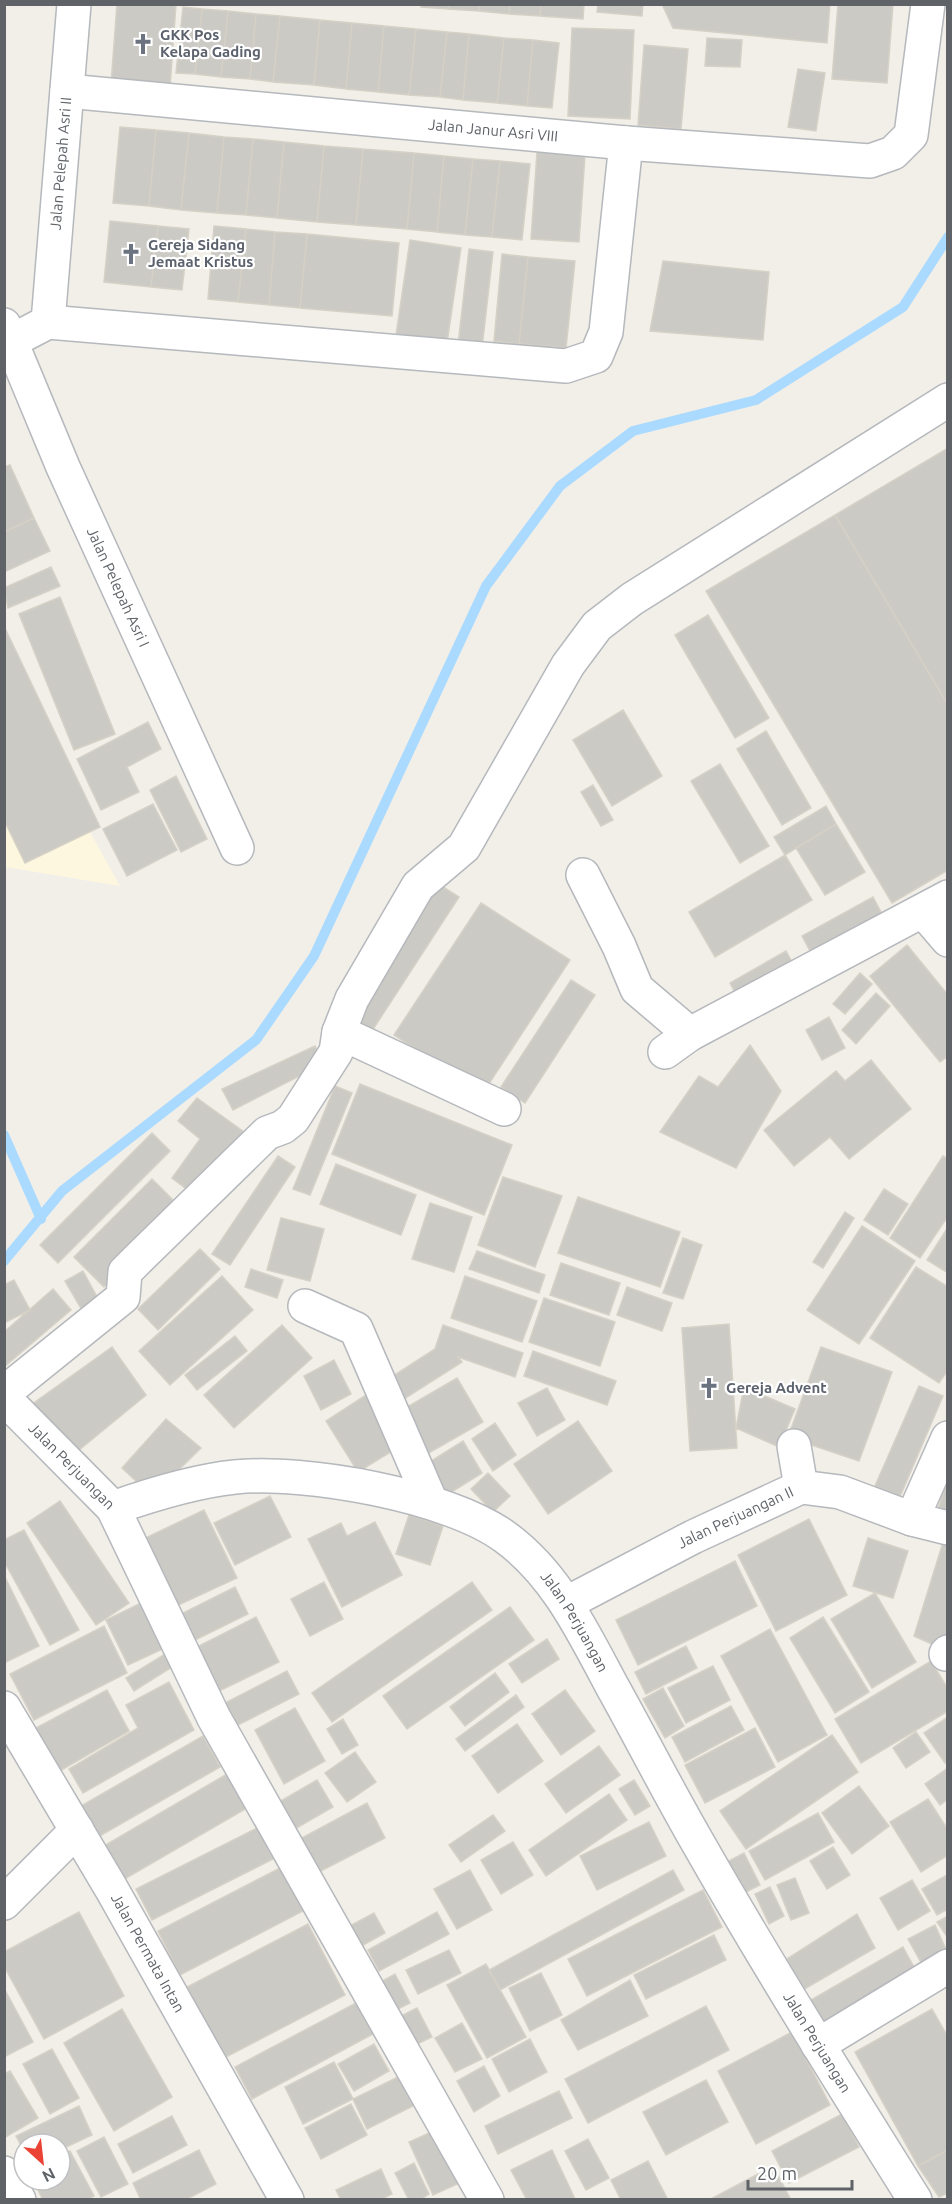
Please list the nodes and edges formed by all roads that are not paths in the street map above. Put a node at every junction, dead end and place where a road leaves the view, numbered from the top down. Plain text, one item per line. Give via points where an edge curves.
1 (74, 4) edge
2 (928, 4) edge
3 (67, 91) junction
4 (626, 143) junction
5 (48, 322) junction
6 (7, 337) edge
7 (948, 400) edge
8 (237, 848) dead end
9 (583, 875) dead end
10 (936, 905) edge
11 (948, 940) edge
12 (339, 1032) junction
13 (504, 1109) dead end
14 (305, 1306) dead end
15 (4, 1393) edge
16 (4, 1398) edge
17 (948, 1438) edge
18 (794, 1446) dead end
19 (801, 1487) junction
20 (431, 1502) junction
21 (113, 1508) junction
22 (912, 1519) junction
23 (948, 1528) edge
24 (567, 1604) junction
25 (4, 1708) edge
26 (77, 1830) junction
27 (4, 1903) edge
28 (948, 1966) edge
29 (818, 2045) junction
30 (4, 2173) edge
31 (19, 2199) edge
32 (287, 2199) edge
33 (487, 2199) edge
34 (915, 2199) edge

1 - 3 street, Jalan Pelepah Asri II
2 - 4 street, Jalan Janur Asri VIII via 911,135 892,153 870,161
3 - 4 street, Jalan Janur Asri VIII
3 - 5 street, Jalan Pelepah Asri II
4 - 5 street via 606,332 596,356 566,366
5 - 6 street
6 - 8 street, Jalan Pelepah Asri I
7 - 12 street via 632,599 597,626 568,665 464,847 418,886 352,999
9 - 10 street via 637,989 677,1043
10 - 11 street
12 - 13 street
12 - 15 street via 336,1052 293,1119 267,1133 125,1272 123,1297
14 - 20 street via 356,1329
16 - 21 street, Jalan Perjuangan
17 - 22 street
18 - 19 street
19 - 22 street, Jalan Perjuangan II via 840,1492
19 - 24 street, Jalan Perjuangan II via 693,1537
20 - 21 street, Jalan Perjuangan via 343,1484 282,1477 234,1477
20 - 24 street, Jalan Perjuangan via 503,1535 528,1556
21 - 33 street via 214,1718
22 - 23 street, Jalan Perjuangan II
24 - 29 street, Jalan Perjuangan via 697,1842
25 - 26 street, Jalan Permata Intan
26 - 27 street
26 - 32 street, Jalan Permata Intan
28 - 29 street
29 - 34 street, Jalan Perjuangan
30 - 31 street

